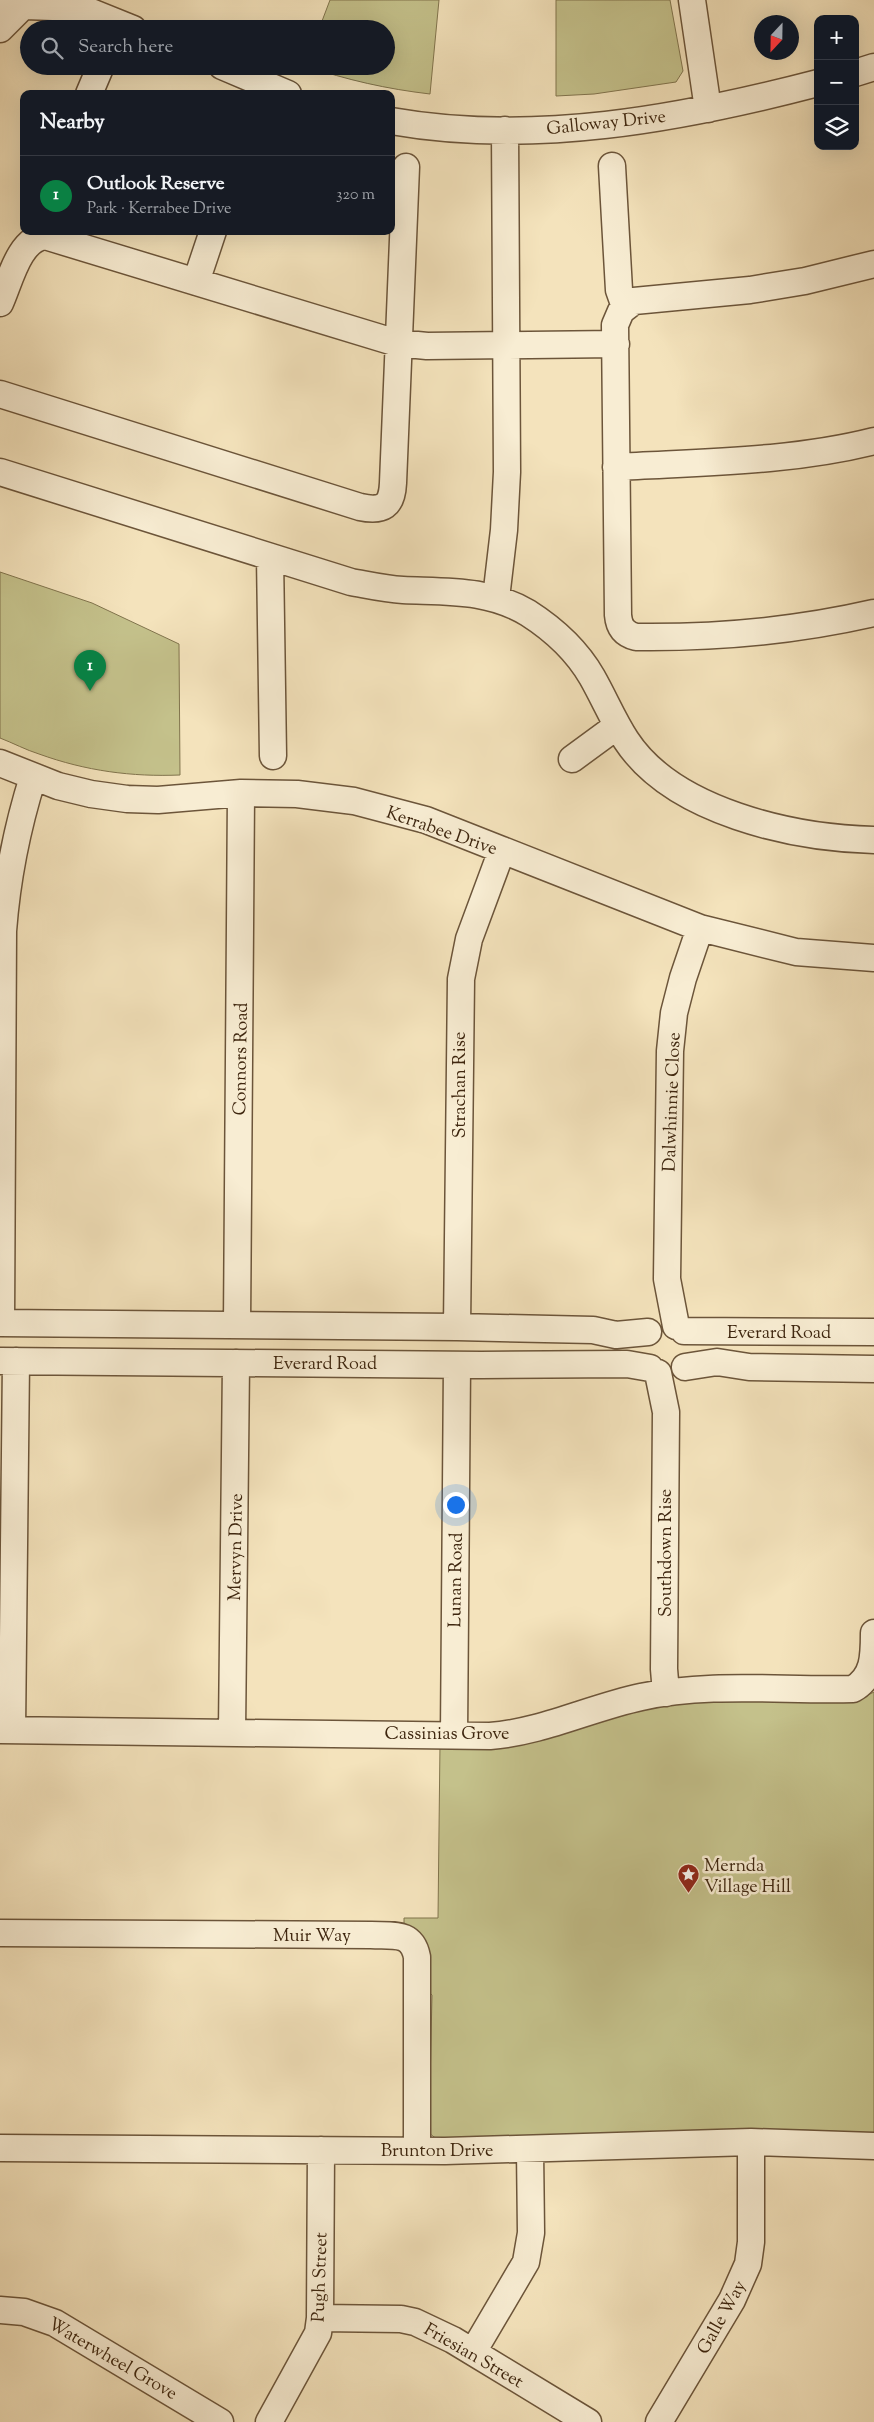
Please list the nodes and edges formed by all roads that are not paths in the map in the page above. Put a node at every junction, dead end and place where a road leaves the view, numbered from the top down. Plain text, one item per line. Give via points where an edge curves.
1 (692, 0) edge
2 (77, 4) edge
3 (20, 5) edge
4 (113, 20) edge
5 (0, 29) edge
6 (874, 67) edge
7 (859, 72) edge
8 (97, 75) edge
9 (243, 75) edge
10 (814, 84) edge
11 (91, 90) edge
12 (279, 90) edge
13 (708, 109) junction
14 (395, 121) edge
15 (505, 130) junction
16 (612, 166) dead end
17 (406, 167) dead end
18 (35, 235) edge
19 (44, 235) edge
20 (212, 235) edge
21 (874, 264) edge
22 (196, 282) junction
23 (0, 303) edge
24 (625, 307) junction
25 (398, 343) junction
26 (616, 344) junction
27 (506, 346) junction
28 (0, 394) edge
29 (874, 440) edge
30 (616, 467) junction
31 (0, 472) edge
32 (270, 557) junction
33 (496, 598) junction
34 (874, 613) edge
35 (617, 726) junction
36 (273, 756) dead end
37 (572, 759) dead end
38 (0, 763) edge
39 (33, 777) junction
40 (241, 792) junction
41 (874, 840) edge
42 (502, 850) junction
43 (700, 928) junction
44 (874, 958) edge
45 (0, 1323) edge
46 (237, 1325) junction
47 (348, 1327) junction
48 (457, 1327) junction
49 (666, 1329) junction
50 (874, 1332) edge
51 (8, 1361) edge
52 (236, 1363) junction
53 (347, 1363) junction
54 (457, 1365) junction
55 (874, 1368) edge
56 (668, 1370) junction
57 (874, 1633) edge
58 (869, 1684) edge
59 (666, 1693) junction
60 (6, 1730) edge
61 (232, 1732) junction
62 (454, 1735) junction
63 (0, 1932) edge
64 (751, 2142) junction
65 (874, 2146) edge
66 (0, 2148) edge
67 (322, 2150) junction
68 (530, 2150) junction
69 (416, 2151) junction
70 (0, 2310) edge
71 (320, 2318) junction
72 (473, 2352) junction
73 (220, 2422) edge
74 (269, 2422) edge
75 (588, 2422) edge
76 (660, 2422) edge

1 - 13 street
2 - 3 street
2 - 4 street
3 - 5 street
6 - 7 street
8 - 11 street
9 - 12 street
10 - 13 street, Galloway Drive
13 - 15 street, Galloway Drive via 606,124
14 - 15 street, Galloway Drive
15 - 27 street
16 - 24 street via 619,290
17 - 25 street
18 - 23 street via 24,249
19 - 22 street
20 - 22 street
21 - 24 street via 805,281 706,295 640,300
22 - 25 street
24 - 26 street via 616,325
25 - 27 street
25 - 28 street via 393,493 388,503 377,510 360,508
26 - 27 street
26 - 30 street
27 - 33 street via 507,472
29 - 30 street via 838,450 729,461
30 - 34 street via 618,615 620,627 629,635 720,635 827,624
31 - 32 street
32 - 33 street via 378,588 451,591
32 - 36 street
33 - 35 street via 535,618 564,641 592,677
35 - 37 street
35 - 41 street via 638,756 656,774 695,800 791,829
38 - 39 street, Kerrabee Drive
39 - 40 street, Kerrabee Drive via 91,794 127,799 158,800
39 - 45 street via 6,890
40 - 42 street, Kerrabee Drive via 354,801 426,820
40 - 46 street, Connors Road
42 - 43 street, Kerrabee Drive
42 - 48 street, Strachan Rise via 469,939 461,979
43 - 44 street, Kerrabee Drive via 796,952
43 - 49 street, Dalwhinnie Close via 674,1013 670,1052
45 - 46 street, Everard Road
46 - 47 street, Everard Road
47 - 48 street, Everard Road
47 - 53 street
48 - 49 street, Everard Road via 593,1330 616,1335
49 - 50 street, Everard Road
49 - 56 street via 689,1337 692,1352
49 - 56 street via 644,1339 642,1354
51 - 52 street, Everard Road
51 - 60 street
52 - 53 street, Everard Road
52 - 61 street, Mervyn Drive
53 - 54 street, Everard Road
54 - 56 street, Everard Road via 627,1364
54 - 62 street, Lunan Road
55 - 56 street, Everard Road via 749,1367 717,1362
56 - 59 street, Southdown Rise
57 - 58 street, Cassinias Grove
58 - 59 street, Cassinias Grove via 853,1688
59 - 62 street, Cassinias Grove via 591,1709 513,1734
60 - 61 street, Cassinias Grove
61 - 62 street, Cassinias Grove
63 - 69 street, Muir Way via 406,1938 412,1943 417,1958
64 - 65 street, Brunton Drive
64 - 68 street, Brunton Drive
64 - 76 street, Galle Way via 748,2264 732,2300
66 - 67 street, Brunton Drive
67 - 69 street, Brunton Drive
67 - 71 street, Pugh Street
68 - 69 street, Brunton Drive
68 - 72 street via 531,2233 526,2262
70 - 73 street, Waterwheel Grove via 24,2312 55,2323
71 - 72 street, Friesian Street via 415,2322
71 - 74 street, Pugh Street via 312,2346
72 - 75 street, Friesian Street

